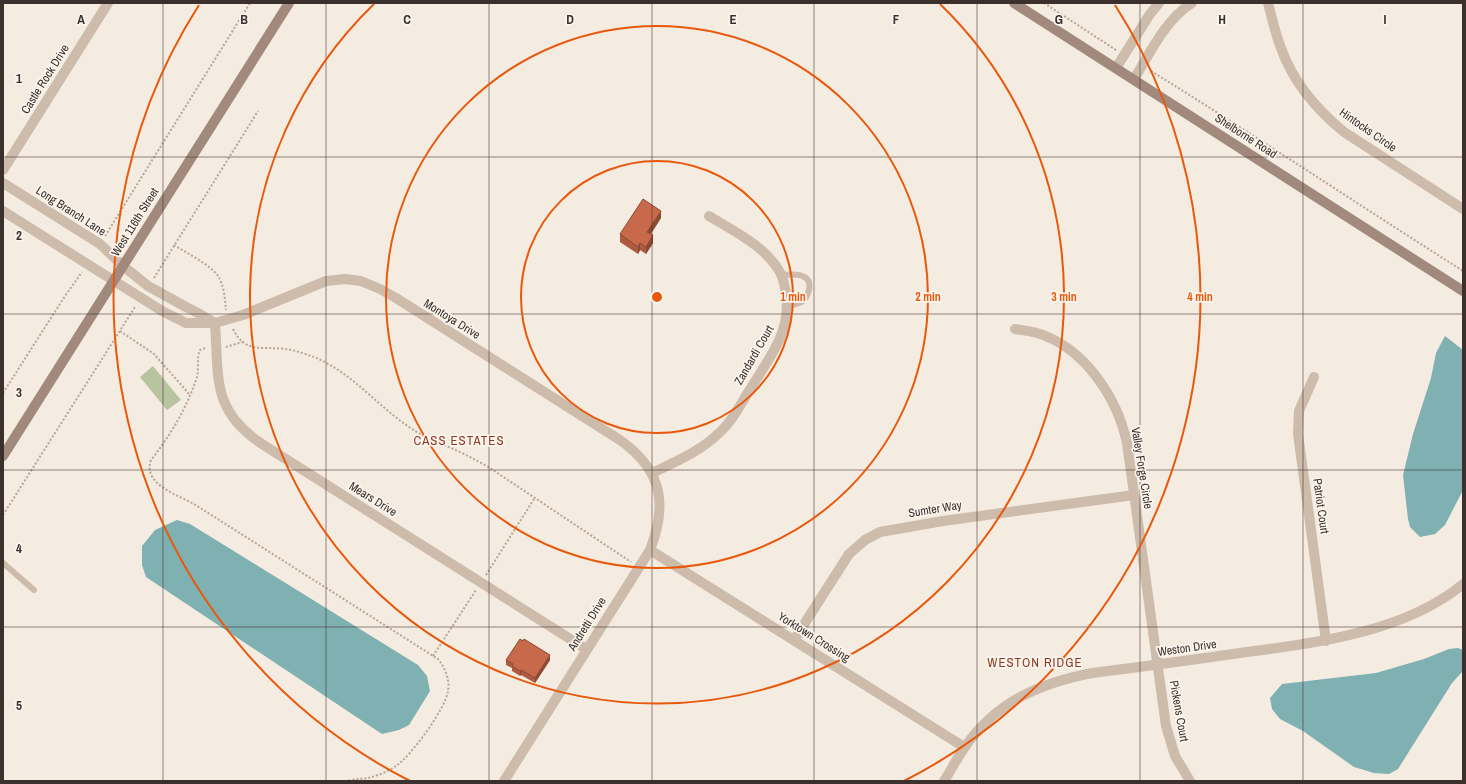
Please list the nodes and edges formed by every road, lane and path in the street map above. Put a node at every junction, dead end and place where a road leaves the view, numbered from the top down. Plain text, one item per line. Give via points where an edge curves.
1 (108, 3) edge
2 (250, 3) edge
3 (288, 3) edge
4 (1014, 3) edge
5 (1044, 3) edge
6 (1159, 3) edge
7 (1192, 3) edge
8 (1268, 3) edge
9 (1124, 55) junction
10 (1142, 66) junction
11 (1116, 68) junction
12 (1134, 80) junction
13 (258, 111) dead end
14 (3, 170) edge
15 (3, 183) edge
16 (1463, 209) edge
17 (3, 211) edge
18 (709, 216) dead end
19 (100, 244) junction
20 (174, 245) junction
21 (87, 264) junction
22 (122, 266) junction
23 (1463, 271) edge
24 (781, 275) junction
25 (114, 280) junction
26 (148, 286) junction
27 (1463, 291) edge
28 (141, 298) junction
29 (787, 306) junction
30 (230, 319) junction
31 (215, 324) junction
32 (1015, 329) dead end
33 (120, 331) junction
34 (242, 342) junction
35 (217, 348) junction
36 (1314, 377) dead end
37 (3, 394) edge
38 (190, 395) junction
39 (3, 456) edge
40 (652, 473) junction
41 (1134, 495) junction
42 (3, 515) edge
43 (650, 550) junction
44 (3, 563) edge
45 (638, 567) junction
46 (1463, 584) edge
47 (34, 590) dead end
48 (794, 640) junction
49 (1326, 641) junction
50 (586, 650) junction
51 (1158, 665) junction
52 (964, 747) junction
53 (369, 778) junction
54 (347, 781) edge
55 (366, 781) edge
56 (504, 781) edge
57 (944, 781) edge
58 (1190, 781) edge

1 - 14 street, Castle Rock Drive
2 - 19 path
3 - 22 main road, West 116th Street
4 - 11 main road, Shelborne Road
5 - 9 path
6 - 9 street
7 - 10 street via 1165,29
8 - 16 street, Hintocks Circle via 1281,49 1298,82 1314,104 1344,132
9 - 11 street
10 - 12 street
10 - 23 path
11 - 12 main road, Shelborne Road
12 - 27 main road, Shelborne Road
13 - 20 path
15 - 19 street, Long Branch Lane
17 - 21 street
18 - 24 street, Zandardi Court via 759,248
19 - 22 street, Long Branch Lane
20 - 26 path
20 - 30 path via 218,276
21 - 25 street
21 - 37 path
22 - 25 main road, West 116th Street
22 - 26 street
24 - 29 street, Zandardi Court via 786,290
24 - 29 lane via 798,274 805,277 809,284 808,293 803,301
25 - 28 street, Montoya Drive
25 - 39 main road, West 116th Street
26 - 31 street
28 - 31 street, Montoya Drive via 186,323
28 - 33 path
29 - 40 street, Zandardi Court via 784,330 777,346 725,427 701,447
30 - 31 street, Montoya Drive
30 - 34 path via 235,333
30 - 40 street, Montoya Drive via 326,281 345,279 370,284 620,440 637,453
31 - 35 street, Mears Drive
32 - 41 street, Valley Forge Circle via 1036,333 1056,342 1075,355 1097,378 1114,405 1124,430
33 - 38 path via 154,354
33 - 42 path
34 - 35 path via 230,347
34 - 45 path via 256,348 287,349 334,367 411,428 493,470
35 - 38 path via 204,348 199,351 198,376
35 - 50 street, Mears Drive via 218,379 225,405 232,418 252,438
36 - 49 street, Patriot Court via 1299,411 1298,434
38 - 53 path via 170,433 151,460 149,472 152,478 160,486 201,508 438,659 445,670 448,693 434,721 399,764
40 - 43 street, Andretti Drive via 658,490 660,512
41 - 48 street, Sumter Way via 880,532 865,540 849,554
41 - 51 street, Valley Forge Circle
43 - 45 street, Andretti Drive
43 - 48 street, Yorktown Crossing
44 - 47 lane
45 - 50 street, Andretti Drive
46 - 49 street, Weston Drive via 1449,596 1406,618
48 - 52 street, Yorktown Crossing
49 - 51 street, Weston Drive
50 - 56 street, Andretti Drive
51 - 52 street, Weston Drive via 1075,676 1042,686 1026,693 996,714
51 - 58 street, Pickens Court via 1169,740
52 - 57 street, Weston Drive
53 - 54 path
53 - 55 path

